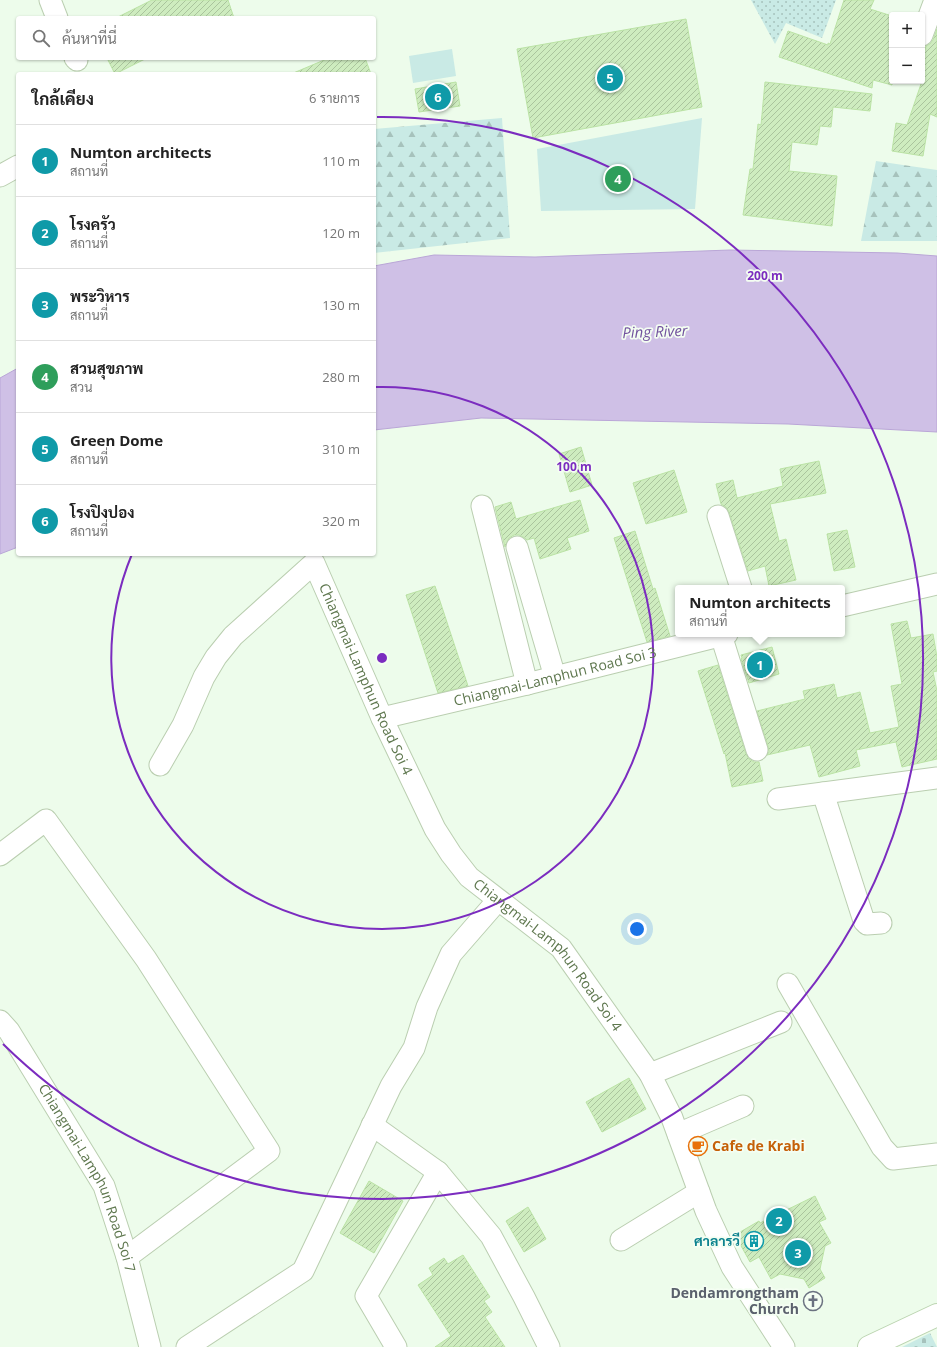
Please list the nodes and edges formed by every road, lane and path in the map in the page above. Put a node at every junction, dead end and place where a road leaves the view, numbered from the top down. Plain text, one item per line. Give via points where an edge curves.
1 (50, 0) edge
2 (935, 0) edge
3 (56, 16) edge
4 (925, 27) edge
5 (16, 167) edge
6 (0, 176) edge
7 (482, 506) dead end
8 (718, 516) dead end
9 (517, 547) dead end
10 (937, 584) edge
11 (740, 585) edge
12 (845, 605) edge
13 (716, 637) edge
14 (725, 637) edge
15 (555, 677) junction
16 (527, 684) junction
17 (382, 718) junction
18 (757, 750) dead end
19 (160, 765) dead end
20 (937, 778) edge
21 (823, 793) junction
22 (778, 799) dead end
23 (0, 855) edge
24 (498, 900) junction
25 (881, 923) dead end
26 (788, 984) dead end
27 (0, 1021) edge
28 (781, 1022) dead end
29 (650, 1074) junction
30 (743, 1106) dead end
31 (372, 1125) junction
32 (678, 1134) junction
33 (937, 1154) edge
34 (438, 1172) junction
35 (699, 1192) junction
36 (621, 1240) dead end
37 (127, 1257) junction
38 (937, 1314) edge
39 (150, 1347) edge
40 (187, 1347) edge
41 (396, 1347) edge
42 (549, 1347) edge
43 (784, 1347) edge
44 (869, 1347) edge

1 - 3 street
2 - 4 street
5 - 6 street
7 - 16 street
8 - 11 street
9 - 15 street
10 - 12 street
13 - 15 street, Chiangmai-Lamphun Road Soi 3
14 - 18 street
15 - 16 street, Chiangmai-Lamphun Road Soi 3
16 - 17 street, Chiangmai-Lamphun Road Soi 3
17 - 19 street, Chiangmai-Lamphun Road Soi 4 via 314,563 233,636 216,657 204,676 183,725
17 - 24 street, Chiangmai-Lamphun Road Soi 4 via 435,829 469,877
20 - 21 street
21 - 22 street
21 - 25 street via 864,921 867,924
23 - 37 street via 46,820 146,959 269,1151
24 - 29 street, Chiangmai-Lamphun Road Soi 4 via 561,948
24 - 31 street via 451,954 427,1007 414,1048
26 - 33 street via 882,1147 893,1158
27 - 37 street, Chiangmai-Lamphun Road Soi 7 via 104,1186
28 - 29 street
29 - 32 street, Chiangmai-Lamphun Road Soi 4
30 - 32 street
31 - 34 street
31 - 40 street via 303,1271
32 - 35 street, Chiangmai-Lamphun Road Soi 4
34 - 41 street via 366,1296
34 - 42 street via 491,1236
35 - 36 street
35 - 43 street, Chiangmai-Lamphun Road Soi 4 via 732,1267
37 - 39 street, Chiangmai-Lamphun Road Soi 7
38 - 44 main road

